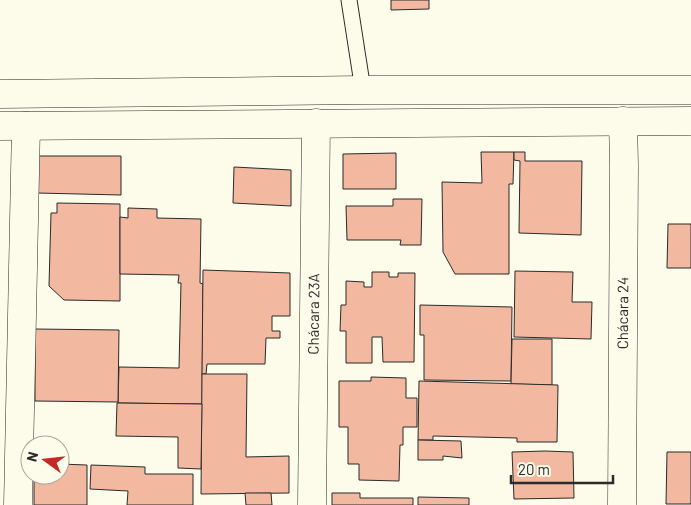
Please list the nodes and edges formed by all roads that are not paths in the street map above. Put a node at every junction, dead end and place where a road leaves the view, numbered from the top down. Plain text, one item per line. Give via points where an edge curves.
1 (349, 0) edge
2 (363, 90) junction
3 (691, 90) edge
4 (0, 94) edge
5 (622, 121) junction
6 (691, 121) edge
7 (316, 123) junction
8 (13, 126) edge
9 (18, 505) edge
10 (312, 505) edge
11 (622, 505) edge

1 - 2 lane
2 - 3 street
2 - 4 street
5 - 6 street
5 - 7 street
5 - 11 street, Chácara 24
7 - 8 street
7 - 10 street, Chácara 23A
8 - 9 street

